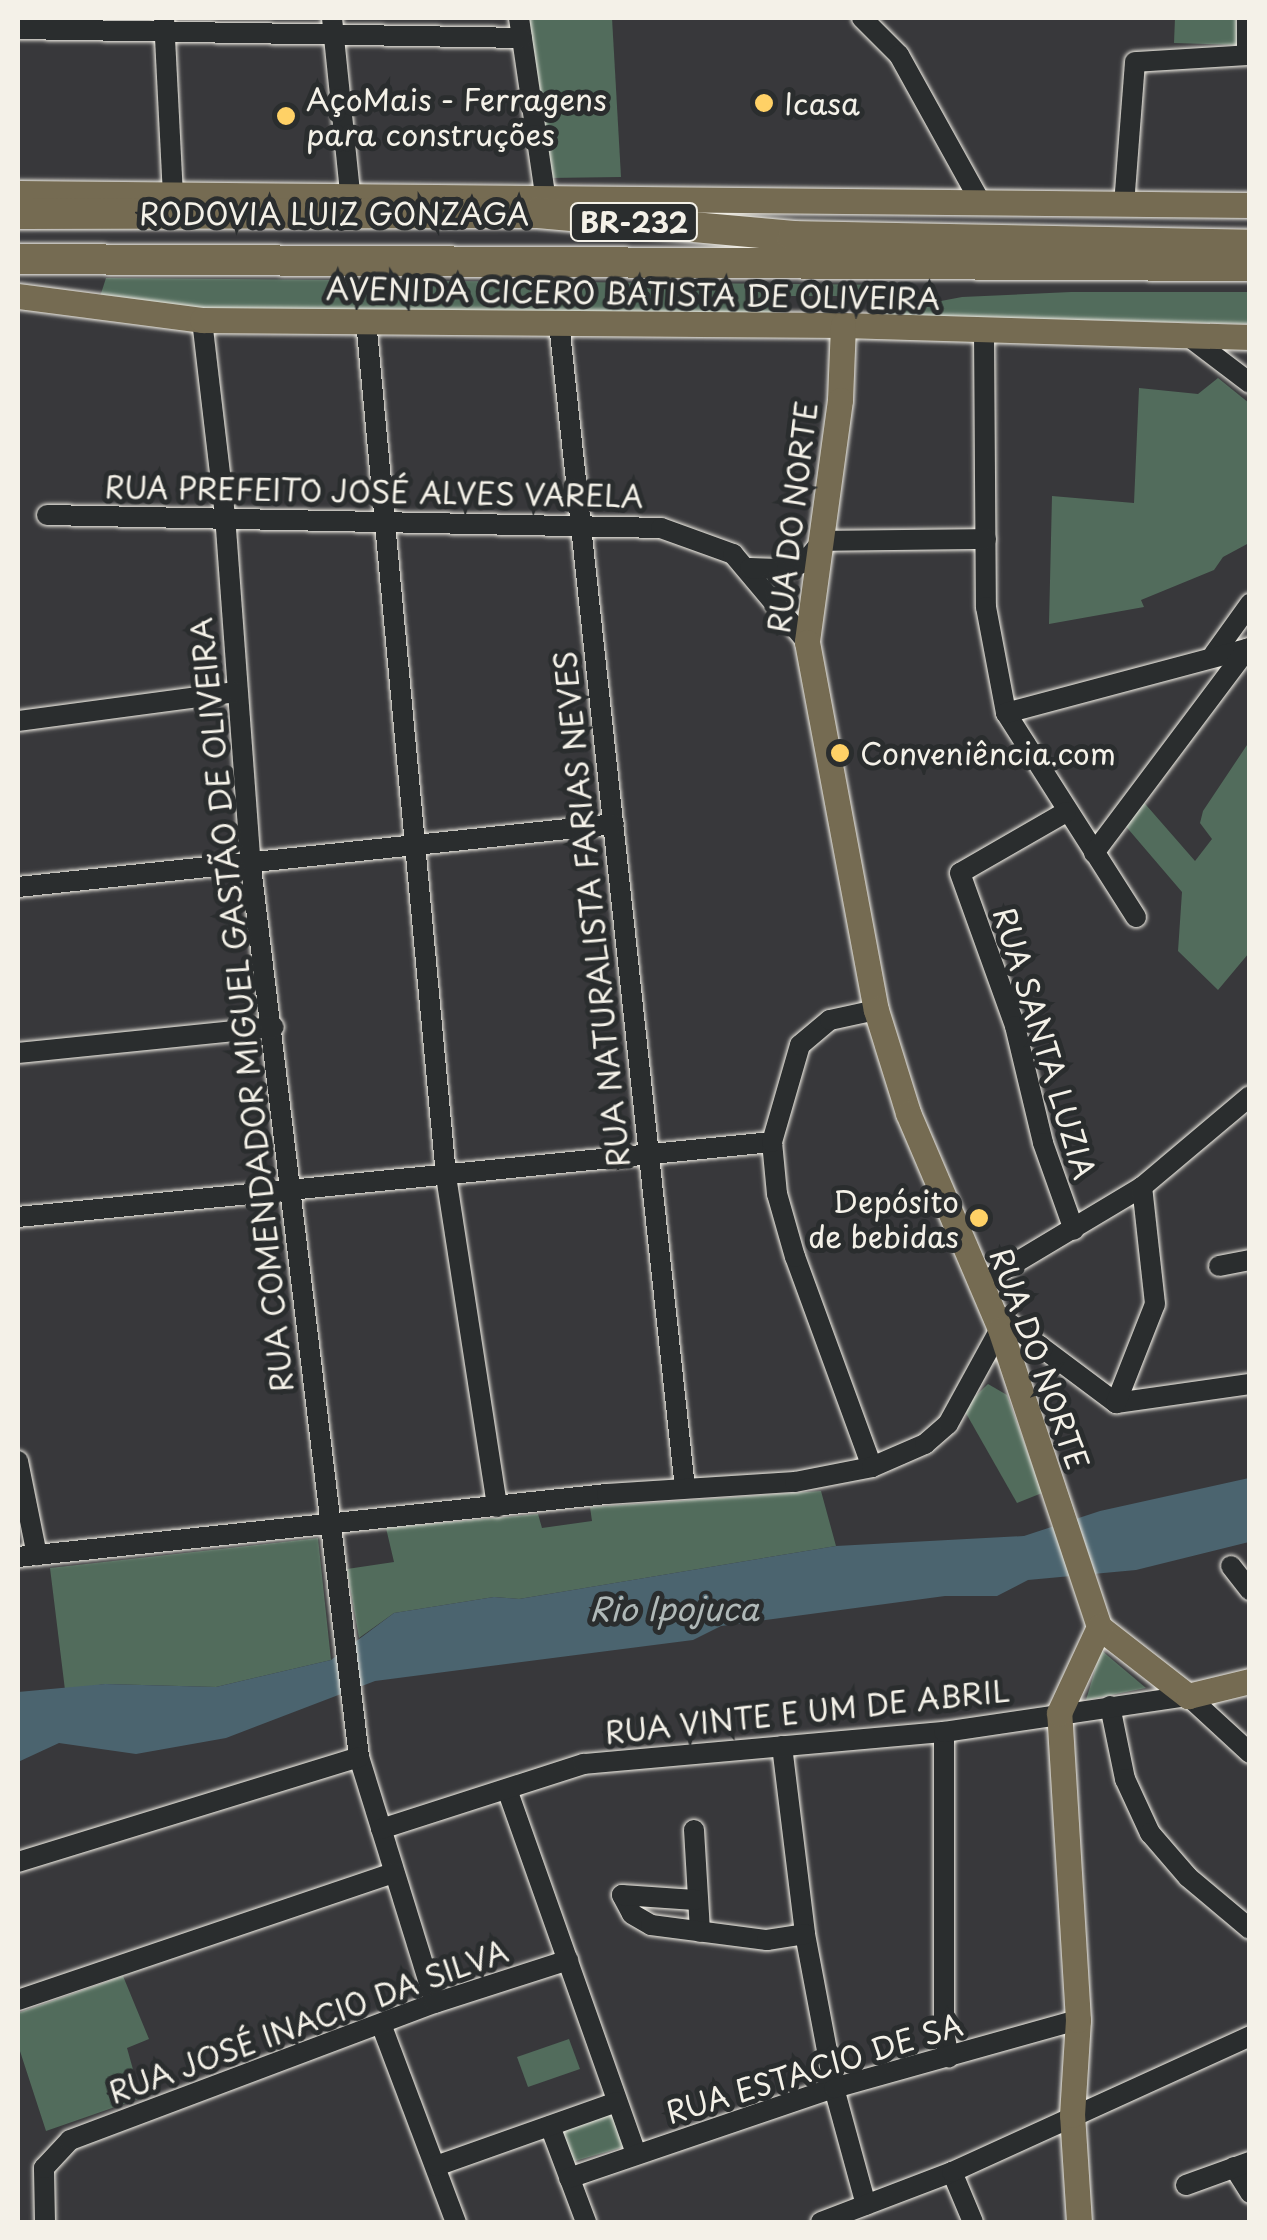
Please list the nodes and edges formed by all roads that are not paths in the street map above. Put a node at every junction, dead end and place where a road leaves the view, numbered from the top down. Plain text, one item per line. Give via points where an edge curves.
1 (862, 18) edge
2 (1246, 18) edge
3 (164, 25) edge
4 (332, 26) edge
5 (18, 28) edge
6 (520, 28) edge
7 (1248, 55) edge
8 (350, 193) junction
9 (18, 194) edge
10 (173, 194) junction
11 (545, 194) junction
12 (982, 204) junction
13 (1124, 205) junction
14 (1250, 205) edge
15 (18, 214) edge
16 (1250, 245) edge
17 (18, 259) edge
18 (1250, 266) edge
19 (18, 296) edge
20 (202, 320) junction
21 (366, 320) junction
22 (559, 323) junction
23 (843, 325) junction
24 (984, 333) junction
25 (1188, 336) junction
26 (1250, 337) edge
27 (1250, 383) edge
28 (46, 515) dead end
29 (225, 515) junction
30 (383, 518) junction
31 (576, 522) junction
32 (986, 540) junction
33 (822, 541) junction
34 (750, 568) junction
35 (1250, 604) edge
36 (807, 642) junction
37 (1249, 648) edge
38 (1214, 654) junction
39 (235, 692) junction
40 (1006, 713) junction
41 (18, 721) edge
42 (1066, 812) junction
43 (614, 824) junction
44 (415, 845) junction
45 (1094, 853) junction
46 (251, 866) junction
47 (18, 887) edge
48 (1136, 916) dead end
49 (876, 1010) junction
50 (274, 1027) junction
51 (18, 1053) edge
52 (1250, 1096) edge
53 (772, 1142) junction
54 (648, 1153) junction
55 (446, 1176) junction
56 (1142, 1187) junction
57 (291, 1194) junction
58 (18, 1216) edge
59 (1074, 1230) junction
60 (1250, 1260) edge
61 (1218, 1266) dead end
62 (980, 1284) junction
63 (995, 1319) junction
64 (1250, 1384) edge
65 (1116, 1403) junction
66 (18, 1461) edge
67 (872, 1467) junction
68 (685, 1488) junction
69 (497, 1508) junction
70 (330, 1527) junction
71 (27, 1556) edge
72 (1231, 1566) dead end
73 (1250, 1590) edge
74 (1099, 1628) junction
75 (1250, 1681) edge
76 (1188, 1696) junction
77 (1110, 1706) junction
78 (1060, 1713) junction
79 (944, 1732) junction
80 (782, 1746) junction
81 (1250, 1754) edge
82 (359, 1756) junction
83 (508, 1792) junction
84 (381, 1829) junction
85 (694, 1830) dead end
86 (18, 1862) edge
87 (394, 1873) junction
88 (695, 1900) junction
89 (1250, 1929) edge
90 (700, 1932) junction
91 (805, 1934) junction
92 (568, 1960) junction
93 (18, 2000) edge
94 (435, 2002) junction
95 (1078, 2020) junction
96 (381, 2024) junction
97 (1250, 2036) edge
98 (950, 2058) junction
99 (834, 2088) junction
100 (617, 2102) junction
101 (1072, 2115) junction
102 (550, 2126) junction
103 (636, 2154) junction
104 (1242, 2165) edge
105 (436, 2166) junction
106 (952, 2172) junction
107 (569, 2178) junction
108 (1186, 2185) dead end
109 (1250, 2194) edge
110 (866, 2204) junction
111 (832, 2220) edge
112 (45, 2222) edge
113 (456, 2222) edge
114 (586, 2222) edge
115 (973, 2222) edge
116 (1079, 2222) edge

1 - 12 street via 899,55
2 - 7 street
3 - 4 street
3 - 5 street
3 - 10 street
4 - 6 street
4 - 8 street
6 - 11 street
7 - 13 street via 1136,62
8 - 10 main road
8 - 11 main road
9 - 10 main road
11 - 12 main road
12 - 13 main road
13 - 14 main road
15 - 16 highway, RODOVIA LUIZ GONZAGA / BR-232 via 536,213 792,236
17 - 18 highway, RODOVIA LUIZ GONZAGA / BR-232
19 - 20 main road, AVENIDA CICERO BATISTA DE OLIVEIRA
20 - 21 main road, AVENIDA CICERO BATISTA DE OLIVEIRA
20 - 29 street, RUA COMENDADOR MIGUEL GASTÃO DE OLIVEIRA
21 - 22 main road, AVENIDA CICERO BATISTA DE OLIVEIRA
21 - 30 street
22 - 23 main road, AVENIDA CICERO BATISTA DE OLIVEIRA
22 - 31 street, RUA NATURALISTA FARIAS NEVES
23 - 24 main road, AVENIDA CICERO BATISTA DE OLIVEIRA
23 - 33 main road, RUA DO NORTE
24 - 25 main road, AVENIDA CICERO BATISTA DE OLIVEIRA
24 - 32 street
25 - 26 main road, AVENIDA CICERO BATISTA DE OLIVEIRA
25 - 27 street
28 - 29 street, RUA PREFEITO JOSÉ ALVES VARELA
29 - 30 street, RUA PREFEITO JOSÉ ALVES VARELA
29 - 39 street, RUA COMENDADOR MIGUEL GASTÃO DE OLIVEIRA
30 - 31 street, RUA PREFEITO JOSÉ ALVES VARELA
30 - 44 street
31 - 34 street, RUA PREFEITO JOSÉ ALVES VARELA via 688,533
31 - 43 street, RUA NATURALISTA FARIAS NEVES
32 - 33 street
32 - 40 street via 991,652
33 - 34 street via 805,562 787,569
33 - 36 main road, RUA DO NORTE
34 - 36 street, RUA PREFEITO JOSÉ ALVES VARELA
35 - 38 street
36 - 49 main road, RUA DO NORTE
37 - 38 street
37 - 45 street
38 - 40 street
39 - 41 street
39 - 46 street, RUA COMENDADOR MIGUEL GASTÃO DE OLIVEIRA
40 - 42 street
42 - 45 street
42 - 59 street, RUA SANTA LUZIA via 960,874 1015,1026 1048,1161
43 - 44 street
43 - 54 street, RUA NATURALISTA FARIAS NEVES
44 - 46 street
44 - 55 street
45 - 48 street
46 - 47 street
46 - 50 street, RUA COMENDADOR MIGUEL GASTÃO DE OLIVEIRA
49 - 53 street via 830,1020 800,1045
49 - 62 main road, RUA DO NORTE via 908,1113
50 - 51 street
50 - 57 street, RUA COMENDADOR MIGUEL GASTÃO DE OLIVEIRA
52 - 56 street
53 - 54 street
53 - 67 street via 776,1194 795,1257
54 - 55 street
54 - 68 street, RUA NATURALISTA FARIAS NEVES
55 - 57 street
55 - 69 street
56 - 59 street
56 - 65 street via 1155,1304
57 - 58 street
57 - 70 street, RUA COMENDADOR MIGUEL GASTÃO DE OLIVEIRA
59 - 62 street
60 - 61 street
62 - 63 main road, RUA DO NORTE
63 - 65 street
63 - 67 street via 948,1424 925,1444
63 - 74 main road, RUA DO NORTE
64 - 65 street
66 - 71 street
67 - 68 street via 795,1482
68 - 69 street
69 - 70 street
70 - 71 street
70 - 82 street, RUA COMENDADOR MIGUEL GASTÃO DE OLIVEIRA
72 - 73 street
74 - 76 main road
74 - 78 main road
75 - 76 main road
76 - 77 street, RUA VINTE E UM DE ABRIL
76 - 81 street
77 - 78 street, RUA VINTE E UM DE ABRIL
77 - 89 street via 1125,1779 1150,1833 1188,1877
78 - 79 street, RUA VINTE E UM DE ABRIL
78 - 95 main road
79 - 80 street, RUA VINTE E UM DE ABRIL
79 - 98 street via 944,2031
80 - 83 street, RUA VINTE E UM DE ABRIL via 584,1764
80 - 91 street
82 - 84 street, RUA COMENDADOR MIGUEL GASTÃO DE OLIVEIRA
82 - 86 street
83 - 84 street, RUA VINTE E UM DE ABRIL
83 - 92 street
84 - 87 street, RUA COMENDADOR MIGUEL GASTÃO DE OLIVEIRA
85 - 88 street
87 - 93 street
87 - 94 street, RUA COMENDADOR MIGUEL GASTÃO DE OLIVEIRA
88 - 90 street
88 - 90 street via 622,1894 640,1923
90 - 91 street via 768,1940
91 - 99 street
92 - 94 street, RUA JOSÉ INACIO DA SILVA
92 - 100 street
94 - 96 street, RUA JOSÉ INACIO DA SILVA
95 - 98 street, RUA ESTACIO DE SA
95 - 101 main road
96 - 105 street
96 - 112 street, RUA JOSÉ INACIO DA SILVA via 70,2140 44,2168
97 - 101 street
98 - 99 street, RUA ESTACIO DE SA
99 - 103 street, RUA ESTACIO DE SA
99 - 110 street
100 - 102 street
100 - 103 street
101 - 106 street
101 - 116 main road
102 - 105 street
102 - 107 street
103 - 107 street, RUA ESTACIO DE SA
104 - 108 street
104 - 109 street
105 - 113 street
106 - 110 street
106 - 115 street
107 - 114 street
110 - 111 street

